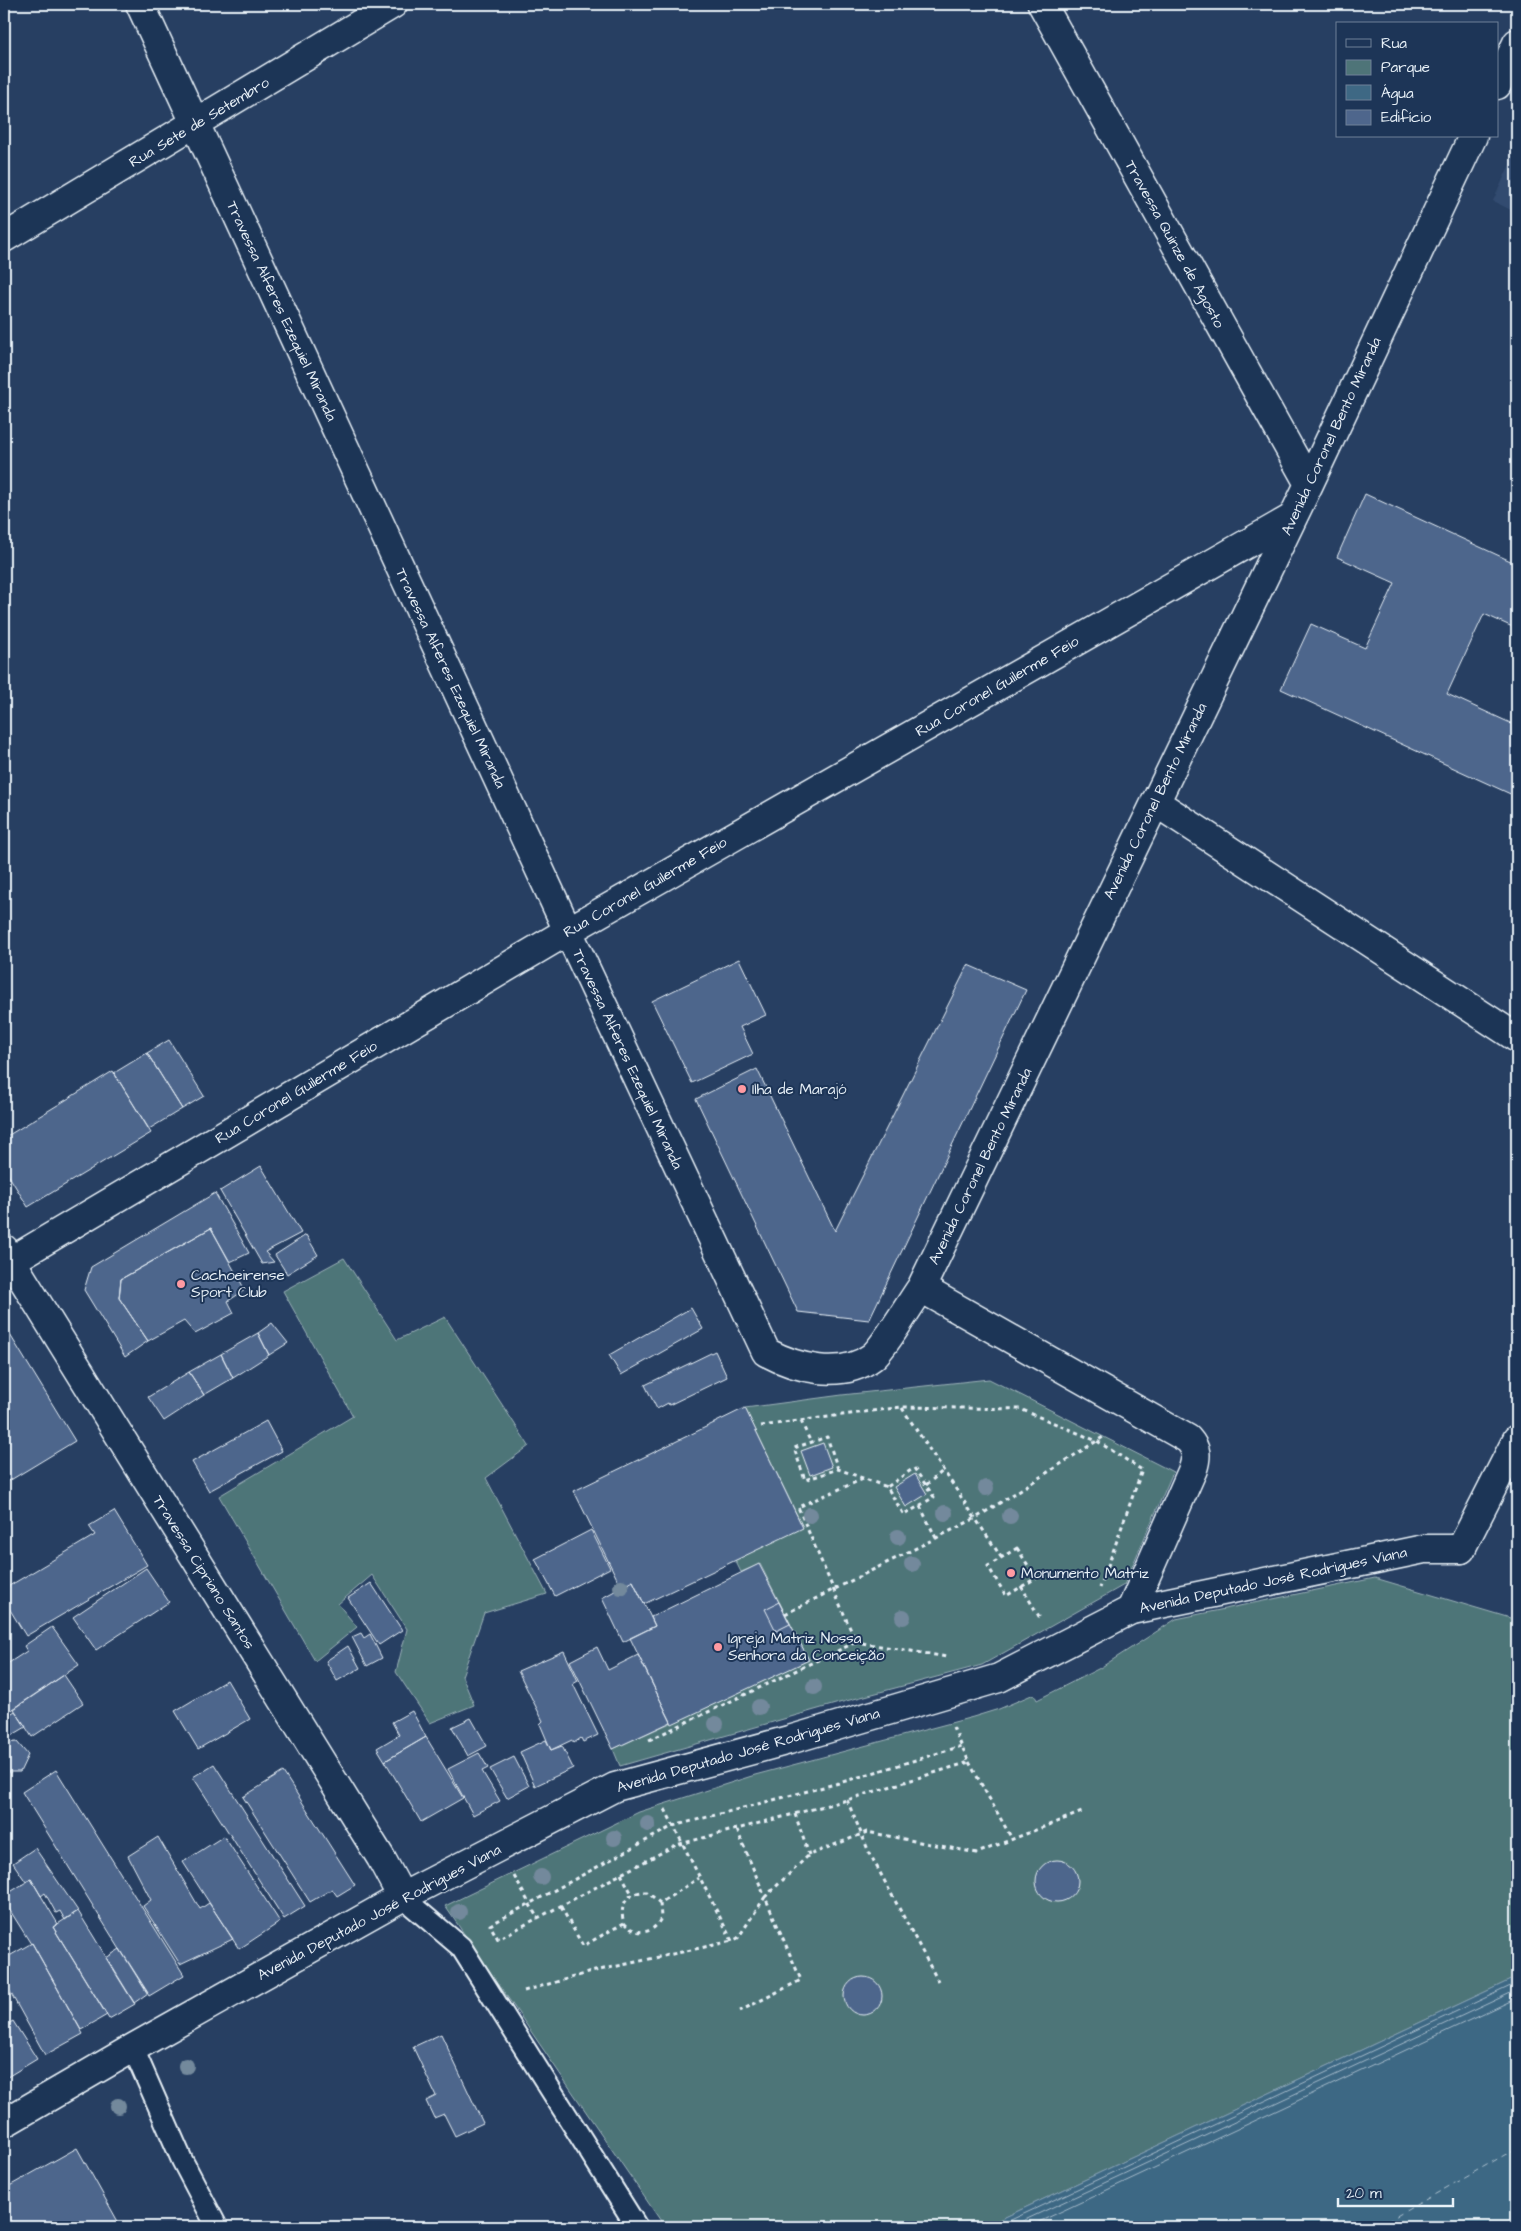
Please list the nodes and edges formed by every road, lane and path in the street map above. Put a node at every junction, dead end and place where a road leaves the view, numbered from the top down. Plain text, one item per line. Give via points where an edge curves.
1 (140, 4) edge
2 (393, 4) edge
3 (1042, 4) edge
4 (1517, 43) edge
5 (1498, 83) edge
6 (196, 124) junction
7 (1472, 138) edge
8 (4, 238) edge
9 (1309, 484) junction
10 (1292, 518) junction
11 (1155, 802) junction
12 (568, 931) junction
13 (1517, 1038) edge
14 (6, 1259) edge
15 (921, 1288) junction
16 (766, 1352) joint
17 (902, 1408) junction
18 (802, 1420) junction
19 (761, 1426) dead end
20 (1103, 1437) dead end
21 (1517, 1438) edge
22 (1097, 1441) junction
23 (811, 1443) junction
24 (838, 1469) junction
25 (944, 1470) junction
26 (863, 1478) junction
27 (926, 1485) junction
28 (887, 1487) junction
29 (920, 1506) junction
30 (976, 1518) junction
31 (936, 1538) junction
32 (1001, 1557) junction
33 (1021, 1586) junction
34 (832, 1590) junction
35 (1098, 1594) dead end
36 (1131, 1610) junction
37 (785, 1614) dead end
38 (1043, 1623) dead end
39 (951, 1657) dead end
40 (953, 1726) dead end
41 (962, 1746) junction
42 (969, 1762) junction
43 (847, 1800) junction
44 (665, 1808) dead end
45 (1082, 1812) dead end
46 (795, 1814) junction
47 (673, 1826) junction
48 (737, 1830) junction
49 (861, 1833) junction
50 (1012, 1839) junction
51 (683, 1844) junction
52 (809, 1855) junction
53 (621, 1874) junction
54 (514, 1876) dead end
55 (699, 1878) junction
56 (632, 1894) junction
57 (402, 1897) junction
58 (766, 1897) junction
59 (660, 1902) junction
60 (529, 1904) junction
61 (560, 1907) junction
62 (538, 1919) junction
63 (624, 1923) junction
64 (732, 1941) junction
65 (938, 1981) dead end
66 (520, 1992) dead end
67 (740, 2010) dead end
68 (133, 2048) junction
69 (4, 2123) edge
70 (217, 2227) edge
71 (638, 2227) edge

1 - 6 street, Travessa Alferes Ezequiel Miranda
2 - 6 street, Rua Sete de Setembro
3 - 9 street, Travessa Quinze de Agosto
4 - 5 street
6 - 8 street, Rua Sete de Setembro
6 - 12 street, Travessa Alferes Ezequiel Miranda
7 - 9 street, Avenida Coronel Bento Miranda
9 - 10 street, Avenida Coronel Bento Miranda
10 - 11 street, Avenida Coronel Bento Miranda
10 - 12 street, Rua Coronel Guilerme Feio
11 - 13 street
11 - 15 street, Avenida Coronel Bento Miranda
12 - 14 street, Rua Coronel Guilerme Feio
12 - 16 street, Travessa Alferes Ezequiel Miranda
14 - 57 street, Travessa Cipriano Santos
15 - 16 street, Avenida Coronel Bento Miranda via 872,1356 849,1368 808,1368 786,1363
15 - 36 street via 1188,1439 1196,1448 1193,1469
17 - 18 path
17 - 22 path via 1020,1410
17 - 25 path
18 - 19 path
18 - 23 path
20 - 22 path
21 - 36 street, Avenida Deputado José Rodrigues Viana via 1460,1549 1424,1549
22 - 30 path
22 - 35 path via 1142,1470
23 - 24 path via 827,1437
23 - 24 path via 794,1448 805,1480
24 - 26 path
25 - 27 path
25 - 30 path
26 - 28 path
26 - 34 path via 798,1507
27 - 28 path via 914,1468
27 - 29 path via 934,1497
28 - 29 path via 904,1515
29 - 31 path
30 - 31 path
30 - 32 path
31 - 34 path
32 - 33 path via 988,1566 1006,1596
32 - 33 path via 1017,1548 1036,1578
33 - 38 path
34 - 37 path
34 - 39 path via 856,1642
36 - 57 street, Avenida Deputado José Rodrigues Viana via 999,1678 614,1787
40 - 41 path
41 - 42 path
41 - 47 path via 839,1783
42 - 43 path
42 - 50 path
43 - 46 path
43 - 49 path
44 - 47 path
45 - 50 path
46 - 48 path
46 - 52 path
47 - 51 path
47 - 60 path
48 - 51 path
48 - 58 path
49 - 50 path via 976,1853
49 - 52 path
49 - 65 path
51 - 53 path
51 - 55 path
52 - 58 path
53 - 56 path
53 - 61 path
54 - 60 path
55 - 59 path
55 - 64 path
56 - 59 path via 647,1892
56 - 63 path via 623,1903
57 - 68 street, Avenida Deputado José Rodrigues Viana
57 - 71 lane via 461,1947
58 - 64 path via 738,1938
58 - 67 path via 801,1980
59 - 63 path via 661,1918 654,1929 635,1932
60 - 62 path
60 - 62 path via 490,1924 498,1939
61 - 62 path
61 - 63 path via 583,1946
64 - 66 path via 594,1971
68 - 69 street, Avenida Deputado José Rodrigues Viana
68 - 70 lane via 182,2160

